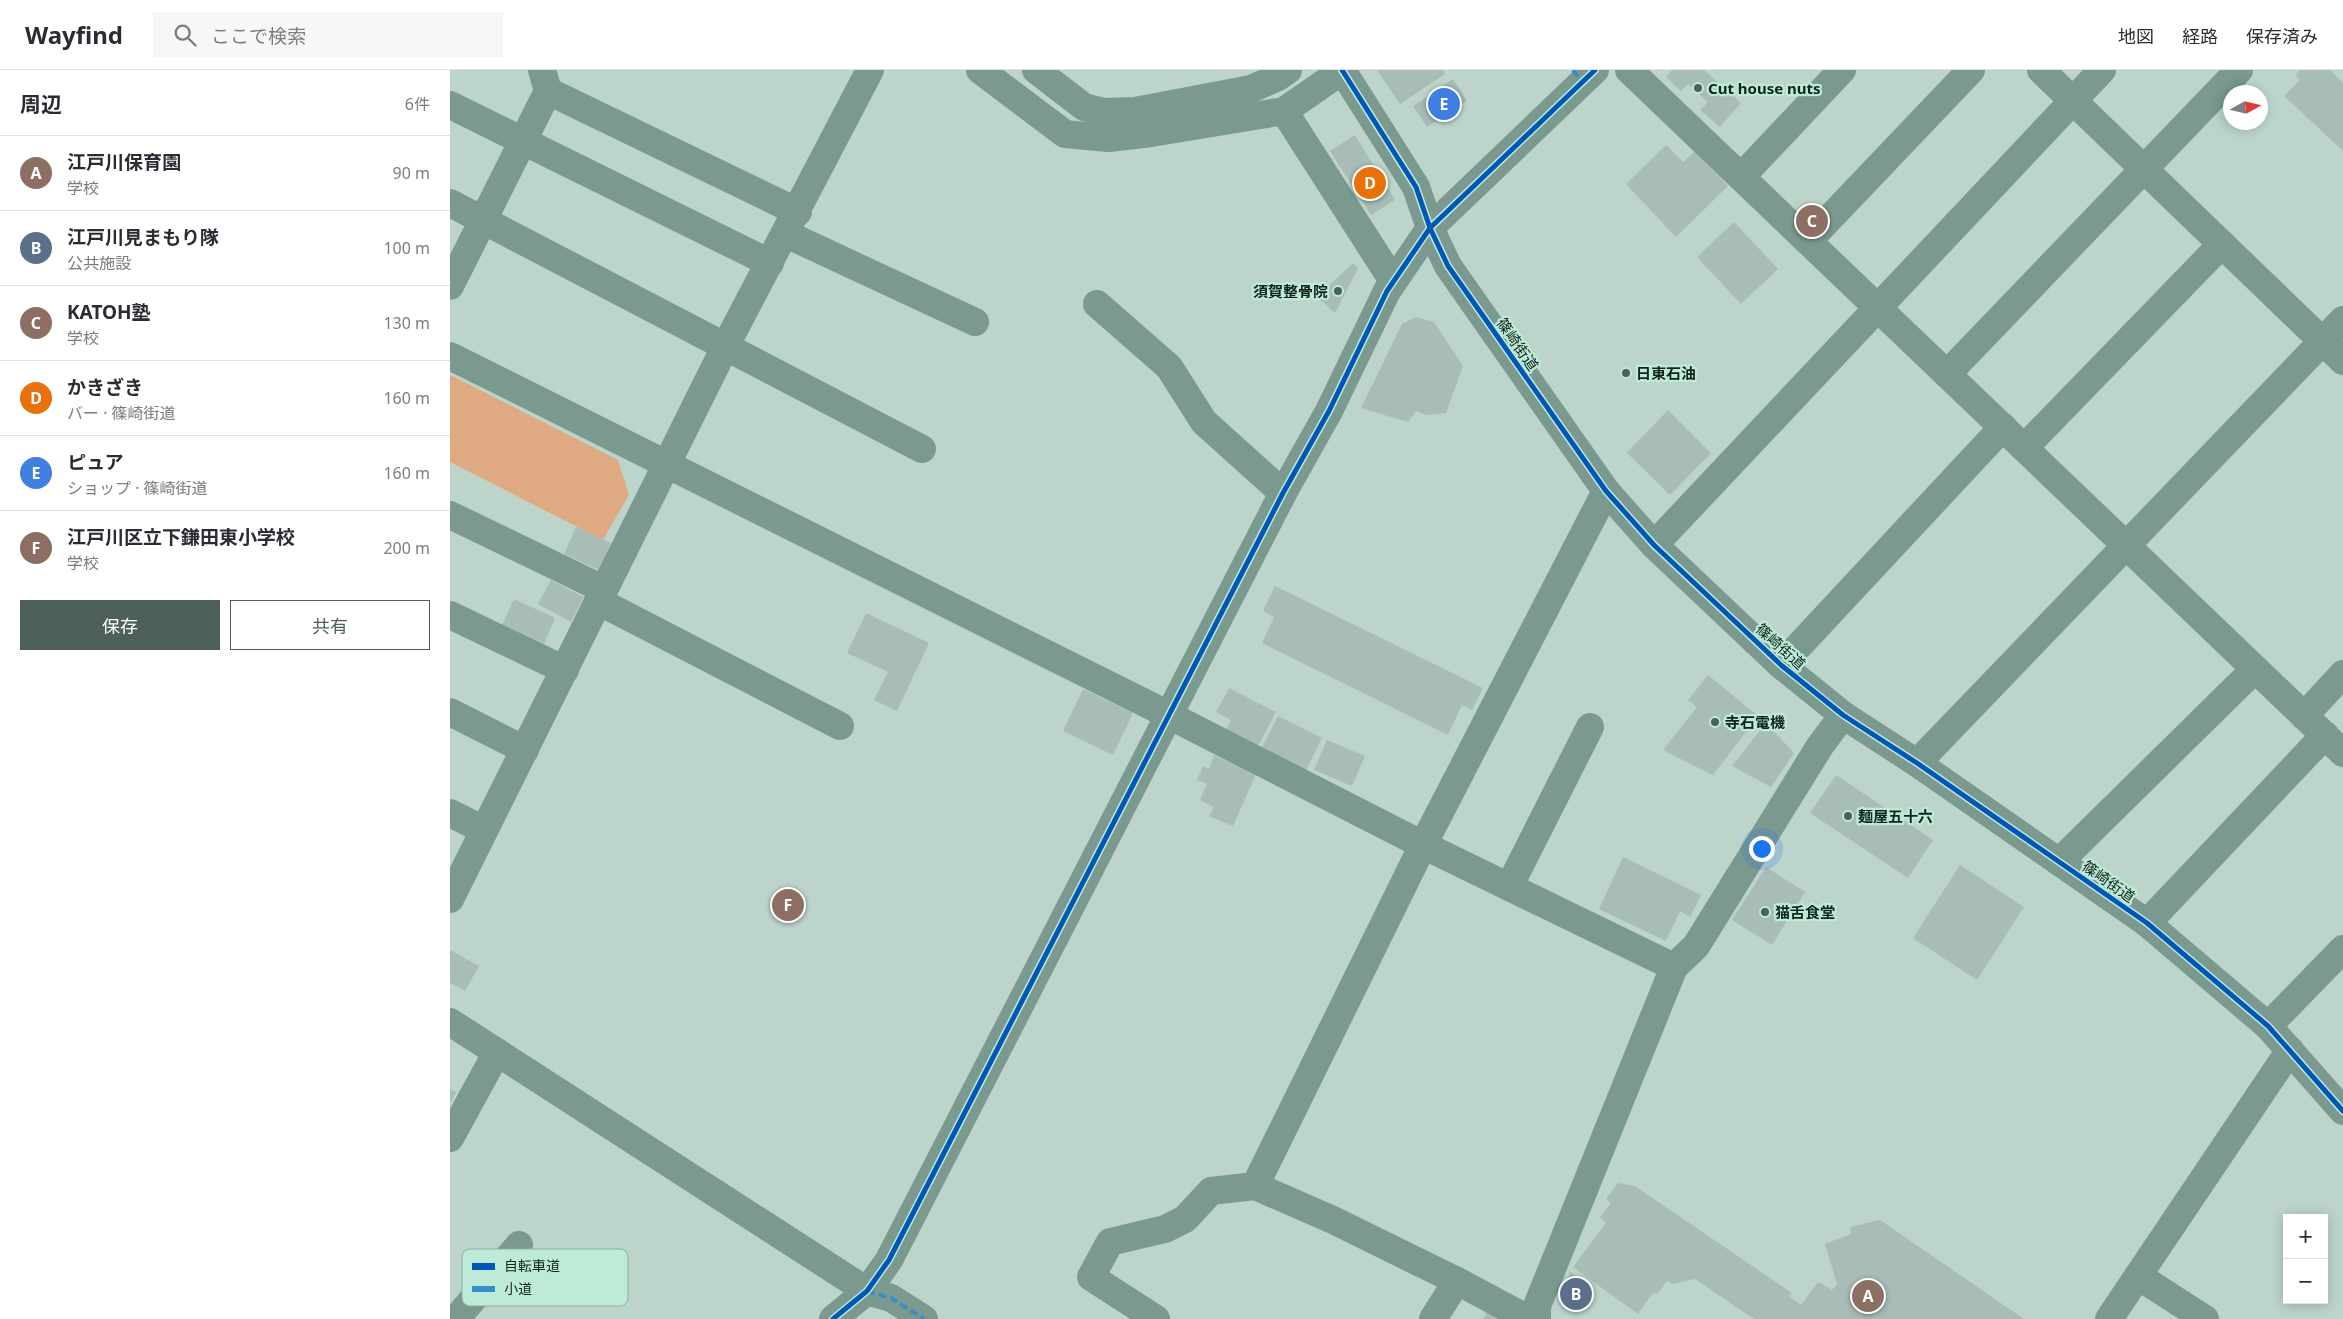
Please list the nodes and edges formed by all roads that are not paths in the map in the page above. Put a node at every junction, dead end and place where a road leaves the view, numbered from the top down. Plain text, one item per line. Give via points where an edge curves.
1 (870, 70) edge
2 (980, 70) edge
3 (1036, 70) edge
4 (1288, 70) edge
5 (1342, 70) edge
6 (1629, 70) edge
7 (1842, 70) edge
8 (1971, 70) edge
9 (2040, 70) edge
10 (2102, 70) edge
11 (2240, 70) edge
12 (1583, 74) edge
13 (545, 81) edge
14 (2072, 101) junction
15 (450, 105) edge
16 (1284, 111) junction
17 (523, 140) junction
18 (2145, 170) junction
19 (1740, 177) junction
20 (450, 203) edge
21 (483, 220) junction
22 (792, 223) junction
23 (1430, 228) junction
24 (1808, 242) junction
25 (2222, 244) junction
26 (770, 263) junction
27 (1393, 281) junction
28 (450, 286) edge
29 (1097, 304) dead end
30 (1876, 307) junction
31 (2343, 320) edge
32 (975, 322) dead end
33 (2322, 341) junction
34 (725, 347) junction
35 (450, 356) edge
36 (2343, 361) edge
37 (1948, 374) junction
38 (2003, 427) junction
39 (2024, 448) junction
40 (922, 450) dead end
41 (666, 464) junction
42 (1606, 490) junction
43 (1283, 493) junction
44 (450, 515) edge
45 (1654, 545) junction
46 (2126, 545) junction
47 (601, 595) junction
48 (450, 615) edge
49 (1781, 665) junction
50 (2255, 669) junction
51 (565, 670) junction
52 (2343, 674) edge
53 (450, 712) edge
54 (1843, 715) junction
55 (2304, 716) junction
56 (1170, 717) junction
57 (840, 726) dead end
58 (1590, 727) dead end
59 (2334, 744) edge
60 (525, 750) junction
61 (1917, 763) junction
62 (450, 813) edge
63 (484, 830) junction
64 (1424, 845) junction
65 (2060, 862) junction
66 (1509, 887) junction
67 (450, 899) edge
68 (2147, 923) junction
69 (2343, 949) edge
70 (1674, 967) junction
71 (450, 1022) edge
72 (2268, 1026) junction
73 (2290, 1050) junction
74 (497, 1052) junction
75 (2343, 1112) edge
76 (450, 1138) edge
77 (1255, 1186) junction
78 (519, 1245) dead end
79 (516, 1249) edge
80 (2138, 1276) junction
81 (1457, 1281) junction
82 (868, 1291) junction
83 (467, 1306) edge
84 (1538, 1316) edge
85 (456, 1319) edge
86 (834, 1319) edge
87 (924, 1319) edge
88 (1156, 1319) edge
89 (1432, 1319) edge
90 (2110, 1319) edge
91 (2205, 1319) edge

1 - 22 street
2 - 16 street via 1065,134 1117,137
3 - 4 street via 1084,106 1105,112 1135,111 1251,89
5 - 16 street
5 - 23 street, 篠崎街道 via 1416,187
6 - 19 street
7 - 19 street
8 - 24 street
9 - 14 street
10 - 14 street
11 - 18 street
12 - 23 street
13 - 17 street
13 - 22 street
14 - 18 street
14 - 30 street
15 - 17 street
16 - 27 street
17 - 21 street
17 - 26 street
18 - 25 street
18 - 37 street
19 - 24 street
20 - 21 street
21 - 28 street
21 - 34 street
22 - 26 street
22 - 32 street
23 - 27 street
23 - 42 street, 篠崎街道 via 1448,266
24 - 30 street
25 - 33 street
25 - 39 street
26 - 34 street
27 - 43 street via 1329,411
29 - 43 street via 1169,367 1204,422
30 - 37 street
30 - 45 street
31 - 33 street
33 - 36 street
33 - 46 street
34 - 40 street
34 - 41 street
35 - 41 street
37 - 38 street
38 - 39 street
38 - 49 street
39 - 46 street
41 - 47 street
41 - 56 street
42 - 45 street, 篠崎街道
42 - 64 street
43 - 56 street
44 - 47 street
45 - 49 street, 篠崎街道
46 - 50 street
46 - 61 street
47 - 51 street
47 - 57 street
48 - 51 street
49 - 54 street, 篠崎街道
50 - 55 street
50 - 65 street
51 - 60 street
52 - 55 street
53 - 60 street
54 - 61 street, 篠崎街道
54 - 70 street via 1820,746 1696,946
55 - 59 street
56 - 64 street
56 - 82 street via 890,1260
58 - 66 street
59 - 68 street
60 - 63 street
61 - 65 street, 篠崎街道
62 - 63 street
63 - 67 street
64 - 66 street
64 - 77 street
65 - 68 street, 篠崎街道
66 - 70 street
68 - 72 street, 篠崎街道
69 - 72 street
70 - 84 street
71 - 74 street
72 - 73 street, 篠崎街道
73 - 75 street, 篠崎街道
73 - 80 street
74 - 76 street
74 - 82 street
77 - 81 street
77 - 88 street via 1211,1191 1185,1219 1165,1228 1110,1242 1091,1276
78 - 79 street
80 - 90 street
80 - 91 street
81 - 84 street
81 - 89 street
82 - 86 street
82 - 87 street via 892,1298
83 - 85 street

